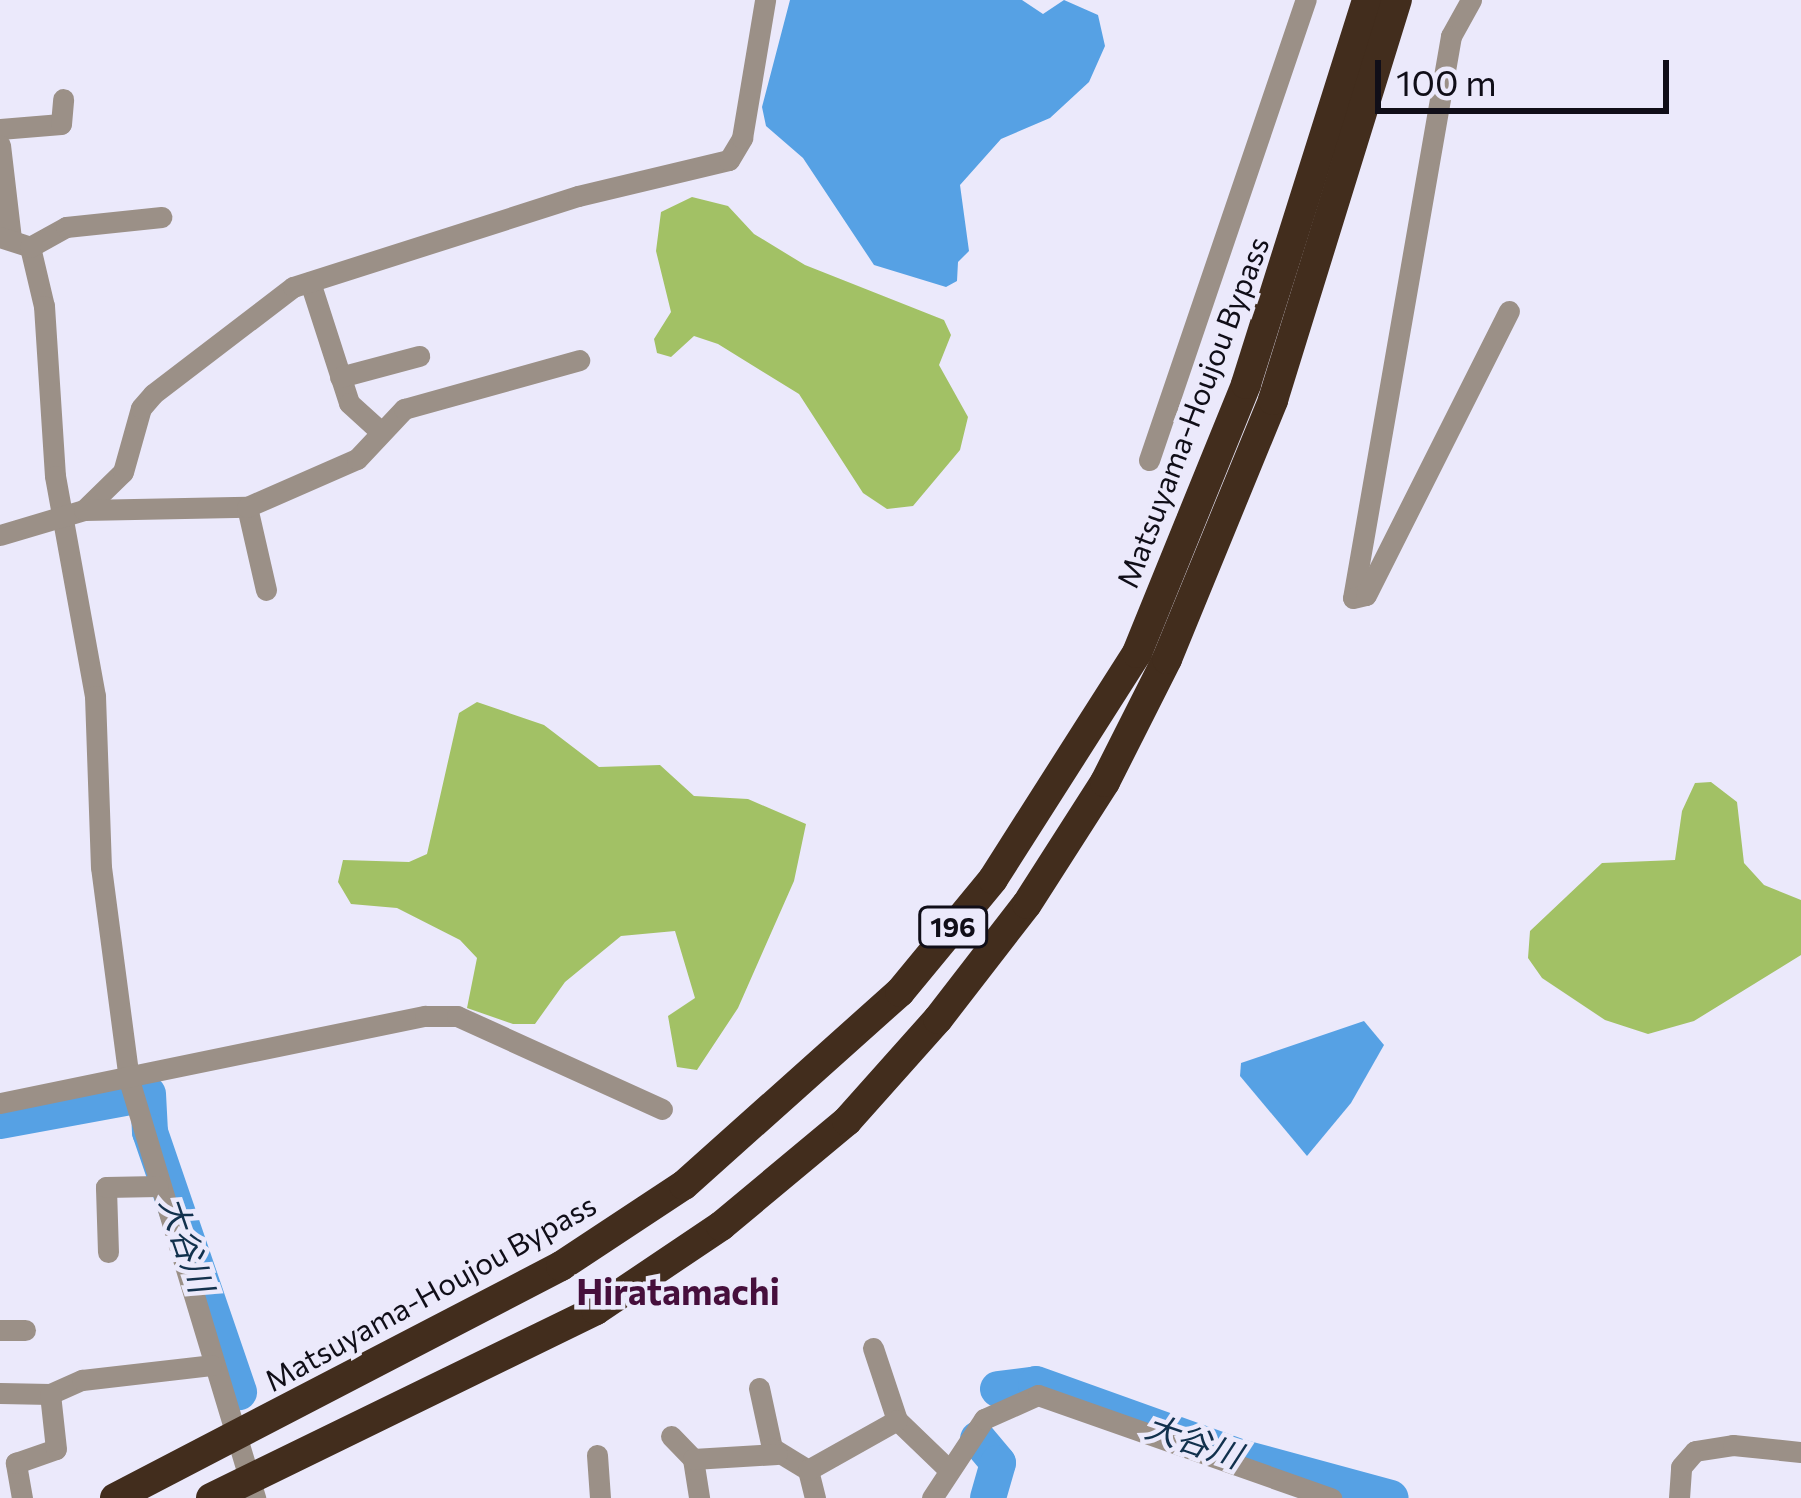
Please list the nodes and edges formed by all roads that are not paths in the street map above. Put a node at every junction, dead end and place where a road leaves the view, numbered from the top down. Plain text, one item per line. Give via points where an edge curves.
1 (765, 0) edge
2 (1306, 0) edge
3 (1367, 0) edge
4 (1397, 0) edge
5 (1471, 0) edge
6 (63, 99) dead end
7 (0, 129) edge
8 (0, 146) edge
9 (161, 217) dead end
10 (14, 241) edge
11 (310, 282) junction
12 (1509, 311) dead end
13 (419, 356) dead end
14 (579, 360) dead end
15 (340, 377) junction
16 (381, 432) junction
17 (1149, 460) dead end
18 (247, 507) junction
19 (84, 510) junction
20 (61, 515) junction
21 (0, 535) edge
22 (266, 590) dead end
23 (129, 1080) junction
24 (0, 1103) edge
25 (662, 1109) dead end
26 (158, 1186) junction
27 (108, 1252) dead end
28 (0, 1330) edge
29 (25, 1330) dead end
30 (873, 1348) dead end
31 (212, 1365) junction
32 (758, 1388) dead end
33 (0, 1394) edge
34 (50, 1394) junction
35 (897, 1420) junction
36 (671, 1436) dead end
37 (235, 1440) junction
38 (1801, 1452) edge
39 (777, 1454) junction
40 (597, 1455) dead end
41 (693, 1459) junction
42 (949, 1469) junction
43 (808, 1470) junction
44 (252, 1490) edge
45 (22, 1498) edge
46 (115, 1498) edge
47 (212, 1498) edge
48 (600, 1498) edge
49 (699, 1498) edge
50 (815, 1498) edge
51 (932, 1498) edge
52 (1330, 1498) edge
53 (1679, 1498) edge

1 - 11 street via 742,138 729,160 578,196
2 - 17 street
3 - 37 highway, Matsuyama-Houjou Bypass / 196 via 1301,223 1191,535 1137,653 993,879 900,992 685,1185 561,1266
4 - 44 highway, 196 via 1273,400 1167,659 1105,782 1027,904 847,1121 721,1226 614,1298
5 - 12 street via 1451,37 1353,598 1366,595
6 - 7 street via 61,124
8 - 10 street
9 - 10 street
10 - 20 street via 44,305
11 - 15 street
11 - 19 street via 153,394 141,408 123,472
13 - 15 street
14 - 16 street via 404,410
15 - 16 street via 349,403
16 - 18 street via 357,459
18 - 19 street
18 - 22 street
19 - 20 street
20 - 21 street
20 - 23 street via 95,696 101,866
23 - 24 street
23 - 25 street via 425,1016 458,1016
23 - 26 street
26 - 27 street via 106,1187
26 - 31 street
28 - 29 street
30 - 35 street
31 - 34 street via 82,1380
31 - 37 street
32 - 39 street
33 - 34 street
34 - 45 street via 56,1450 16,1462
35 - 42 street
35 - 43 street
36 - 41 street
37 - 44 street
37 - 46 highway, Matsuyama-Houjou Bypass / 196
38 - 53 street via 1733,1445 1695,1451 1682,1467
39 - 41 street
39 - 43 street
40 - 48 street
41 - 49 street
42 - 51 street
42 - 52 street via 984,1419 1038,1395
43 - 50 street
44 - 47 highway, 196

